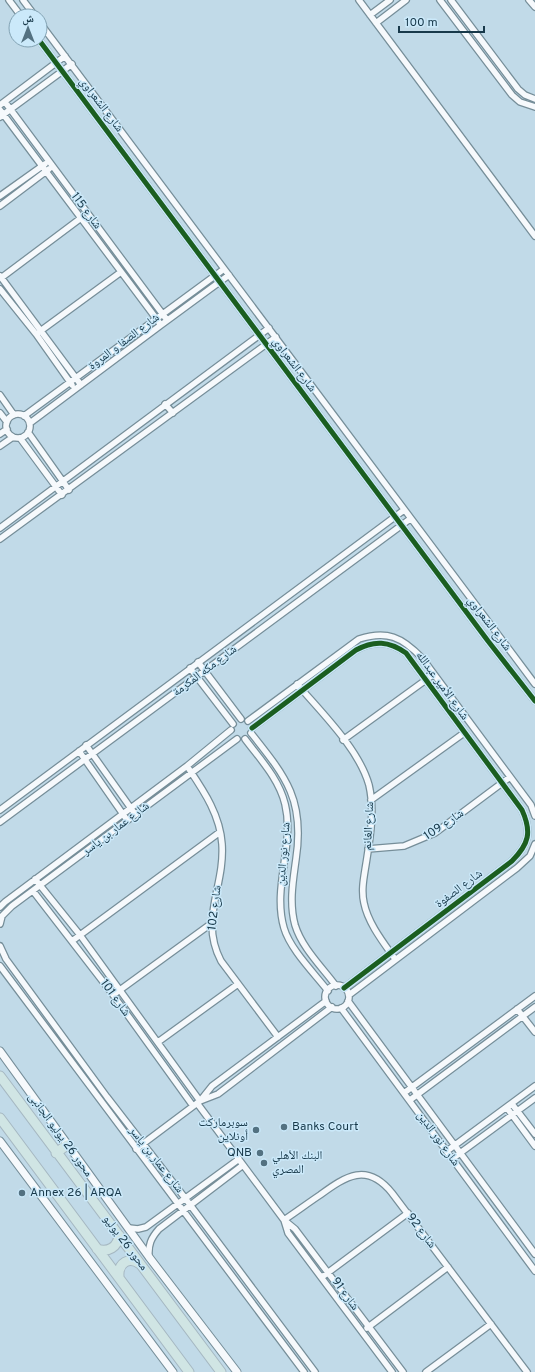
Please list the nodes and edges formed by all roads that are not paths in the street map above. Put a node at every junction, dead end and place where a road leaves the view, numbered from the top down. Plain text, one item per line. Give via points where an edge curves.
1 (359, 0) edge
2 (390, 0) edge
3 (406, 0) edge
4 (440, 0) edge
5 (451, 0) edge
6 (529, 0) edge
7 (535, 8) edge
8 (370, 15) junction
9 (376, 23) junction
10 (48, 32) edge
11 (45, 48) edge
12 (66, 56) junction
13 (56, 63) junction
14 (72, 64) junction
15 (62, 71) junction
16 (535, 99) edge
17 (2, 104) edge
18 (535, 107) edge
19 (11, 110) junction
20 (1, 114) edge
21 (48, 161) junction
22 (42, 165) junction
23 (52, 166) junction
24 (46, 171) junction
25 (0, 196) edge
26 (0, 206) edge
27 (81, 218) junction
28 (535, 236) edge
29 (224, 269) junction
30 (121, 272) junction
31 (215, 275) junction
32 (229, 275) junction
33 (1, 277) edge
34 (220, 282) junction
35 (0, 289) edge
36 (163, 313) junction
37 (156, 318) junction
38 (168, 320) junction
39 (160, 325) junction
40 (269, 328) junction
41 (38, 333) junction
42 (259, 334) junction
43 (276, 337) junction
44 (266, 344) junction
45 (76, 378) junction
46 (70, 383) junction
47 (81, 385) junction
48 (75, 390) junction
49 (0, 395) edge
50 (165, 404) junction
51 (0, 413) edge
52 (172, 413) junction
53 (14, 415) junction
54 (24, 416) junction
55 (7, 422) junction
56 (30, 423) junction
57 (7, 429) junction
58 (28, 432) junction
59 (0, 434) edge
60 (13, 437) junction
61 (20, 438) junction
62 (0, 446) edge
63 (63, 480) junction
64 (55, 486) junction
65 (69, 490) junction
66 (62, 494) junction
67 (404, 510) junction
68 (395, 516) junction
69 (410, 519) junction
70 (402, 525) junction
71 (0, 528) edge
72 (0, 539) edge
73 (250, 623) junction
74 (257, 632) junction
75 (368, 636) junction
76 (371, 644) junction
77 (198, 662) junction
78 (190, 668) junction
79 (205, 672) junction
80 (434, 674) junction
81 (197, 677) junction
82 (425, 680) junction
83 (297, 684) junction
84 (535, 684) edge
85 (302, 690) junction
86 (535, 701) edge
87 (464, 715) junction
88 (241, 719) junction
89 (248, 722) junction
90 (456, 722) junction
91 (232, 727) junction
92 (474, 729) junction
93 (252, 731) junction
94 (465, 734) junction
95 (237, 739) junction
96 (245, 739) junction
97 (343, 740) junction
98 (86, 745) junction
99 (79, 751) junction
100 (92, 754) junction
101 (85, 760) junction
102 (187, 766) junction
103 (192, 773) junction
104 (510, 777) junction
105 (42, 778) junction
106 (502, 782) junction
107 (49, 786) junction
108 (30, 787) junction
109 (37, 795) junction
110 (371, 800) junction
111 (6, 806) junction
112 (130, 808) junction
113 (0, 810) edge
114 (12, 813) junction
115 (122, 813) junction
116 (135, 814) junction
117 (535, 816) edge
118 (127, 820) junction
119 (0, 822) edge
120 (220, 832) junction
121 (535, 844) edge
122 (368, 848) junction
123 (282, 875) junction
124 (294, 877) junction
125 (35, 879) junction
126 (40, 886) junction
127 (33, 891) junction
128 (0, 907) edge
129 (212, 923) junction
130 (0, 924) edge
131 (80, 936) junction
132 (72, 941) junction
133 (0, 946) edge
134 (390, 952) junction
135 (395, 959) junction
136 (0, 966) edge
137 (13, 969) junction
138 (6, 974) junction
139 (238, 984) junction
140 (336, 986) junction
141 (344, 988) junction
142 (120, 990) junction
143 (328, 990) junction
144 (113, 995) junction
145 (535, 996) edge
146 (349, 998) junction
147 (326, 1001) junction
148 (526, 1002) junction
149 (332, 1007) junction
150 (341, 1008) junction
151 (517, 1009) junction
152 (534, 1010) edge
153 (523, 1016) junction
154 (58, 1031) junction
155 (535, 1032) edge
156 (52, 1036) junction
157 (278, 1037) junction
158 (158, 1042) junction
159 (0, 1050) edge
160 (0, 1076) edge
161 (535, 1086) edge
162 (412, 1087) junction
163 (404, 1093) junction
164 (417, 1095) junction
165 (107, 1097) junction
166 (535, 1098) edge
167 (410, 1100) junction
168 (101, 1101) junction
169 (197, 1103) junction
170 (512, 1104) junction
171 (506, 1108) junction
172 (517, 1111) junction
173 (512, 1115) junction
174 (0, 1118) edge
175 (535, 1134) edge
176 (0, 1141) edge
177 (143, 1144) junction
178 (67, 1145) junction
179 (455, 1146) junction
180 (535, 1146) edge
181 (136, 1149) junction
182 (447, 1151) junction
183 (56, 1153) junction
184 (460, 1153) junction
185 (239, 1158) junction
186 (452, 1159) junction
187 (243, 1165) junction
188 (185, 1198) junction
189 (177, 1204) junction
190 (190, 1205) junction
191 (183, 1211) junction
192 (408, 1213) junction
193 (284, 1220) junction
194 (129, 1228) junction
195 (119, 1235) junction
196 (97, 1249) junction
197 (535, 1254) edge
198 (149, 1257) junction
199 (140, 1264) junction
200 (448, 1267) junction
201 (535, 1270) edge
202 (330, 1272) junction
203 (119, 1276) junction
204 (244, 1277) junction
205 (322, 1277) junction
206 (237, 1281) junction
207 (278, 1324) junction
208 (491, 1324) junction
209 (369, 1326) junction
210 (272, 1329) junction
211 (362, 1332) junction
212 (173, 1372) edge
213 (189, 1372) edge
214 (221, 1372) edge
215 (237, 1372) edge
216 (304, 1372) edge
217 (315, 1372) edge
218 (392, 1372) edge
219 (403, 1372) edge
220 (426, 1372) edge
221 (527, 1372) edge

1 - 8 street
2 - 8 street
3 - 9 street
4 - 18 street via 512,94 520,102
5 - 16 street via 518,89
6 - 7 street
8 - 9 street
9 - 28 street
10 - 12 street, شارع الشعراوي
11 - 13 street, شارع الشعراوي
12 - 13 street
12 - 14 street, شارع الشعراوي
13 - 15 street, شارع الشعراوي
13 - 17 street
14 - 15 street
14 - 29 street, شارع الشعراوي
15 - 19 street
15 - 31 street, شارع الشعراوي
17 - 19 street, شارع 115
19 - 20 street
19 - 21 street, شارع 115
20 - 22 street, شارع 115
21 - 22 street
21 - 23 street, شارع 115
22 - 24 street, شارع 115
22 - 25 street
23 - 24 street
23 - 36 street, شارع 115
24 - 26 street
24 - 27 street, شارع 115
27 - 30 street, شارع 115
27 - 33 street
29 - 31 street, شارع الصفا و المروة
29 - 32 street, شارع الشعراوي
30 - 37 street, شارع 115
30 - 41 street
31 - 34 street, شارع الشعراوي
31 - 36 street, شارع الصفا و المروة
32 - 34 street, شارع الصفا و المروة
32 - 40 street, شارع الشعراوي
33 - 41 street
34 - 38 street, شارع الصفا و المروة
34 - 42 street, شارع الشعراوي
35 - 41 street
36 - 37 street, شارع الصفا و المروة
36 - 38 street, شارع 115
37 - 39 street, شارع 115
37 - 45 street, شارع الصفا و المروة
38 - 39 street, شارع الصفا و المروة
39 - 47 street, شارع الصفا و المروة
40 - 42 street
40 - 43 street, شارع الشعراوي
41 - 45 street
41 - 46 street
42 - 44 street, شارع الشعراوي
42 - 50 street
43 - 44 street
43 - 67 street, شارع الشعراوي
44 - 52 street
44 - 68 street, شارع الشعراوي
45 - 46 street, شارع الصفا و المروة
45 - 47 street
46 - 48 street
46 - 54 street, شارع الصفا و المروة
47 - 48 street, شارع الصفا و المروة
48 - 56 street, شارع الصفا و المروة
49 - 53 street
50 - 52 street
50 - 63 street
51 - 55 street
52 - 65 street
53 - 54 street
53 - 55 street
54 - 56 street
55 - 57 street
56 - 58 street
57 - 59 street
57 - 60 street
58 - 61 street
58 - 63 street
60 - 61 street
60 - 62 street
61 - 64 street
63 - 64 street
63 - 65 street
64 - 66 street
64 - 71 street
65 - 66 street
66 - 72 street
67 - 68 street, شارع مكه المكرمة
67 - 69 street, شارع الشعراوي
68 - 70 street, شارع الشعراوي
68 - 73 street, شارع مكه المكرمة
69 - 70 street, شارع مكه المكرمة
69 - 84 street, شارع الشعراوي
70 - 74 street, شارع مكه المكرمة
70 - 86 street, شارع الشعراوي
73 - 74 street
73 - 77 street, شارع مكه المكرمة
74 - 79 street, شارع مكه المكرمة
75 - 76 street
75 - 80 street, شارع الأمير عبدالله via 386,635 400,639 412,647
75 - 83 street, شارع الأمير عبدالله via 351,644
76 - 82 street, شارع الأمير عبدالله via 387,643 397,646 406,653
76 - 85 street, شارع الأمير عبدالله via 356,650
77 - 78 street, شارع مكه المكرمة
77 - 79 street
78 - 81 street
78 - 98 street, شارع مكه المكرمة
79 - 81 street, شارع مكه المكرمة
79 - 88 street
80 - 82 street
80 - 87 street, شارع الأمير عبدالله
81 - 91 street
81 - 100 street, شارع مكه المكرمة
82 - 90 street, شارع الأمير عبدالله
82 - 97 street
83 - 85 street, شارع الغانم
83 - 89 street, شارع الأمير عبدالله
85 - 93 street, شارع الأمير عبدالله
85 - 97 street, شارع الغانم
87 - 90 street
87 - 92 street, شارع الأمير عبدالله
88 - 89 street
88 - 91 street
89 - 93 street
90 - 94 street, شارع الأمير عبدالله
91 - 95 street via 233,735
91 - 102 street, شارع عمار بن ياسر
92 - 94 street
92 - 104 street, شارع الأمير عبدالله
93 - 96 street
93 - 124 street, شارع نور الدين via 286,780 295,800 299,828
94 - 106 street, شارع الأمير عبدالله
94 - 110 street
95 - 96 street
95 - 103 street, شارع عمار بن ياسر
96 - 123 street, شارع نور الدين via 278,784 285,803 288,823
97 - 110 street, شارع الغانم via 362,768
98 - 99 street, شارع مكه المكرمة
98 - 100 street
99 - 101 street
99 - 105 street, شارع مكه المكرمة
100 - 101 street, شارع مكه المكرمة
100 - 112 street
101 - 107 street, شارع مكه المكرمة
101 - 115 street
102 - 103 street, شارع 102
102 - 112 street, شارع عمار بن ياسر
103 - 116 street, شارع عمار بن ياسر
103 - 120 street, شارع 102 via 212,806
104 - 106 street, شارع 109
104 - 117 street via 531,805
105 - 107 street
105 - 108 street, شارع مكه المكرمة
106 - 122 street, شارع 109 via 434,834 404,846
106 - 134 street, شارع الصفوة via 528,823 528,838 522,851 500,871
107 - 109 street, شارع مكه المكرمة
108 - 109 street
108 - 111 street, شارع مكه المكرمة
109 - 114 street, شارع مكه المكرمة
110 - 122 street, شارع الغانم
111 - 113 street, شارع مكه المكرمة
111 - 114 street
112 - 115 street, شارع عمار بن ياسر
112 - 116 street
114 - 119 street, شارع مكه المكرمة
115 - 118 street
115 - 125 street, شارع عمار بن ياسر
116 - 118 street, شارع عمار بن ياسر
118 - 126 street, شارع عمار بن ياسر
120 - 129 street, شارع 102 via 221,868
120 - 131 street
121 - 135 street, شارع الصفوة via 530,856 517,868
122 - 134 street, شارع الغانم via 363,883 364,902 370,921
123 - 124 street
123 - 143 street, شارع نور الدين via 280,910 284,930
124 - 140 street, شارع نور الدين via 292,909 296,927 304,943
125 - 126 street, شارع 101
125 - 128 street, شارع عمار بن ياسر
126 - 127 street, شارع عمار بن ياسر
126 - 131 street, شارع 101
127 - 130 street, شارع عمار بن ياسر via 2,916
127 - 132 street, شارع 101
129 - 139 street, شارع 102 via 211,931 216,950
129 - 142 street
131 - 132 street
131 - 142 street, شارع 101
132 - 144 street, شارع 101
133 - 137 street, شارع عمار بن ياسر
134 - 135 street, شارع الغانم
134 - 141 street, شارع الصفوة
135 - 146 street, شارع الصفوة
136 - 138 street, شارع عمار بن ياسر
137 - 138 street
137 - 154 street, شارع عمار بن ياسر
138 - 156 street, شارع عمار بن ياسر
139 - 157 street, شارع 102
139 - 158 street
140 - 141 street
140 - 143 street
141 - 146 street
142 - 144 street
142 - 158 street, شارع 101
143 - 147 street
144 - 169 street, شارع 101
145 - 148 street
146 - 150 street
146 - 162 street, شارع نور الدين
147 - 149 street
147 - 157 street
148 - 151 street
148 - 152 street
149 - 150 street
149 - 169 street via 218,1094
150 - 163 street, شارع نور الدين
151 - 153 street
151 - 162 street
152 - 153 street
153 - 155 street
153 - 164 street
154 - 156 street
154 - 165 street, شارع عمار بن ياسر
156 - 168 street, شارع عمار بن ياسر
157 - 169 street via 209,1088
158 - 169 street, شارع 101
159 - 178 street, محور 26 يوليو الجانبى
160 - 183 highway, محور 26 يوليو
161 - 170 street
162 - 163 street
162 - 164 street, شارع نور الدين
163 - 167 street, شارع نور الدين
164 - 167 street
164 - 179 street, شارع نور الدين
165 - 168 street
165 - 177 street, شارع عمار بن ياسر
166 - 172 street
167 - 182 street, شارع نور الدين
168 - 181 street, شارع عمار بن ياسر
169 - 177 street
169 - 185 street, شارع 91
170 - 171 street
170 - 172 street
171 - 173 street
171 - 179 street
172 - 173 street
172 - 175 street
173 - 180 street
173 - 184 street
174 - 196 highway, محور 26 يوليو
176 - 212 street
177 - 181 street
177 - 188 street, شارع عمار بن ياسر
178 - 183 highway
178 - 194 street, محور 26 يوليو الجانبى
179 - 182 street
179 - 184 street, شارع نور الدين
181 - 189 street, شارع عمار بن ياسر
182 - 186 street, شارع نور الدين
183 - 195 highway, محور 26 يوليو
184 - 186 street
184 - 197 street, شارع نور الدين
185 - 187 street, شارع 91
185 - 188 street
186 - 201 street, شارع نور الدين
187 - 190 street
187 - 193 street, شارع 91
188 - 189 street
188 - 190 street, شارع عمار بن ياسر
189 - 191 street, شارع عمار بن ياسر
189 - 194 street via 146,1227
190 - 191 street
190 - 204 street, شارع عمار بن ياسر
191 - 198 street via 152,1237 148,1246
191 - 206 street, شارع عمار بن ياسر
192 - 193 street, شارع 92 via 386,1185 378,1179 359,1174 341,1180
192 - 200 street, شارع 92
192 - 202 street
193 - 202 street, شارع 91 via 294,1227
193 - 205 street, شارع 91 via 288,1233
194 - 198 street, محور 26 يوليو الجانبى
195 - 196 highway via 114,1247 106,1251
195 - 199 highway, محور 26 يوليو
196 - 203 highway, محور 26 يوليو
198 - 215 street, محور 26 يوليو الجانبى
199 - 203 highway via 133,1260 125,1262 119,1268
199 - 214 highway, محور 26 يوليو
200 - 208 street, شارع 92
200 - 209 street
202 - 205 street
202 - 209 street, شارع 91
203 - 213 highway, محور 26 يوليو
204 - 206 street
204 - 207 street, شارع عمار بن ياسر
205 - 211 street, شارع 91
206 - 210 street, شارع عمار بن ياسر
207 - 210 street
207 - 217 street, شارع عمار بن ياسر
208 - 220 street
208 - 221 street, شارع 92
209 - 211 street
209 - 219 street, شارع 91
210 - 216 street, شارع عمار بن ياسر
211 - 218 street, شارع 91

